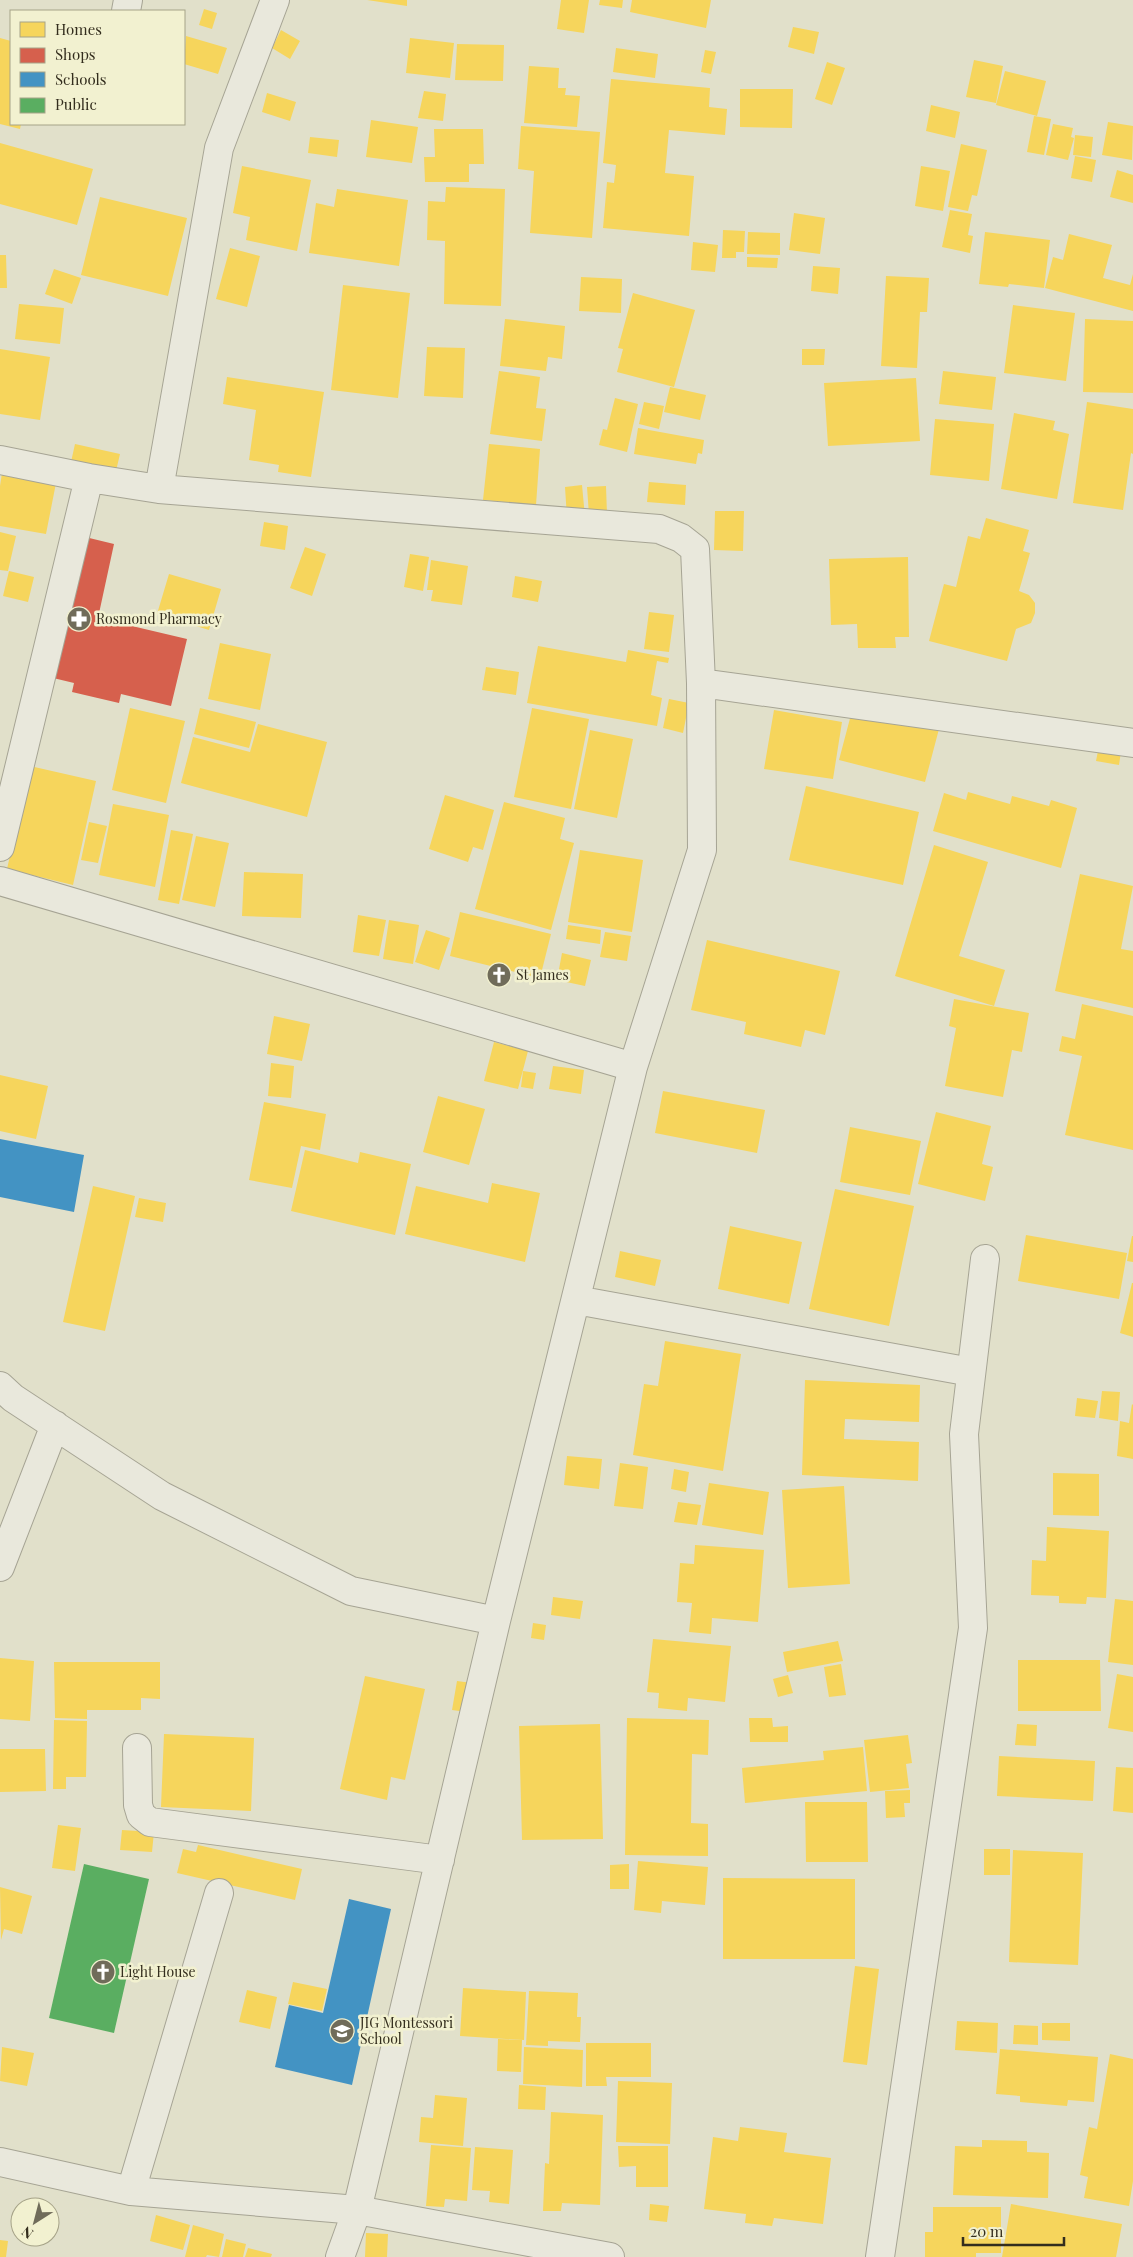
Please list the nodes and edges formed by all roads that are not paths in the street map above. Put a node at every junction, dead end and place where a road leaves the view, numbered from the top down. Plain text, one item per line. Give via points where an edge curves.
1 (276, 0) edge
2 (0, 460) edge
3 (89, 478) junction
4 (160, 489) junction
5 (701, 683) junction
6 (1133, 743) edge
7 (0, 847) edge
8 (0, 881) edge
9 (633, 1066) junction
10 (985, 1259) dead end
11 (576, 1300) junction
12 (971, 1372) junction
13 (0, 1386) edge
14 (55, 1425) junction
15 (0, 1566) edge
16 (496, 1621) junction
17 (138, 1748) dead end
18 (440, 1860) junction
19 (219, 1892) dead end
20 (0, 2162) edge
21 (131, 2190) junction
22 (357, 2210) junction
23 (340, 2257) edge
24 (610, 2257) edge
25 (880, 2257) edge

1 - 4 street via 219,148
2 - 3 street
3 - 4 street
3 - 7 street
4 - 5 street via 659,529 681,538 695,549
5 - 6 street
5 - 9 street via 702,850
8 - 9 street
9 - 11 street
10 - 12 street
11 - 12 street
11 - 16 street
12 - 25 street via 964,1434 973,1628
13 - 14 street
14 - 15 street
14 - 16 street via 162,1496 351,1591
16 - 18 street
17 - 18 street via 138,1805 141,1815 150,1822
18 - 22 street
19 - 21 street
20 - 21 street
21 - 22 street
22 - 23 street
22 - 24 street

